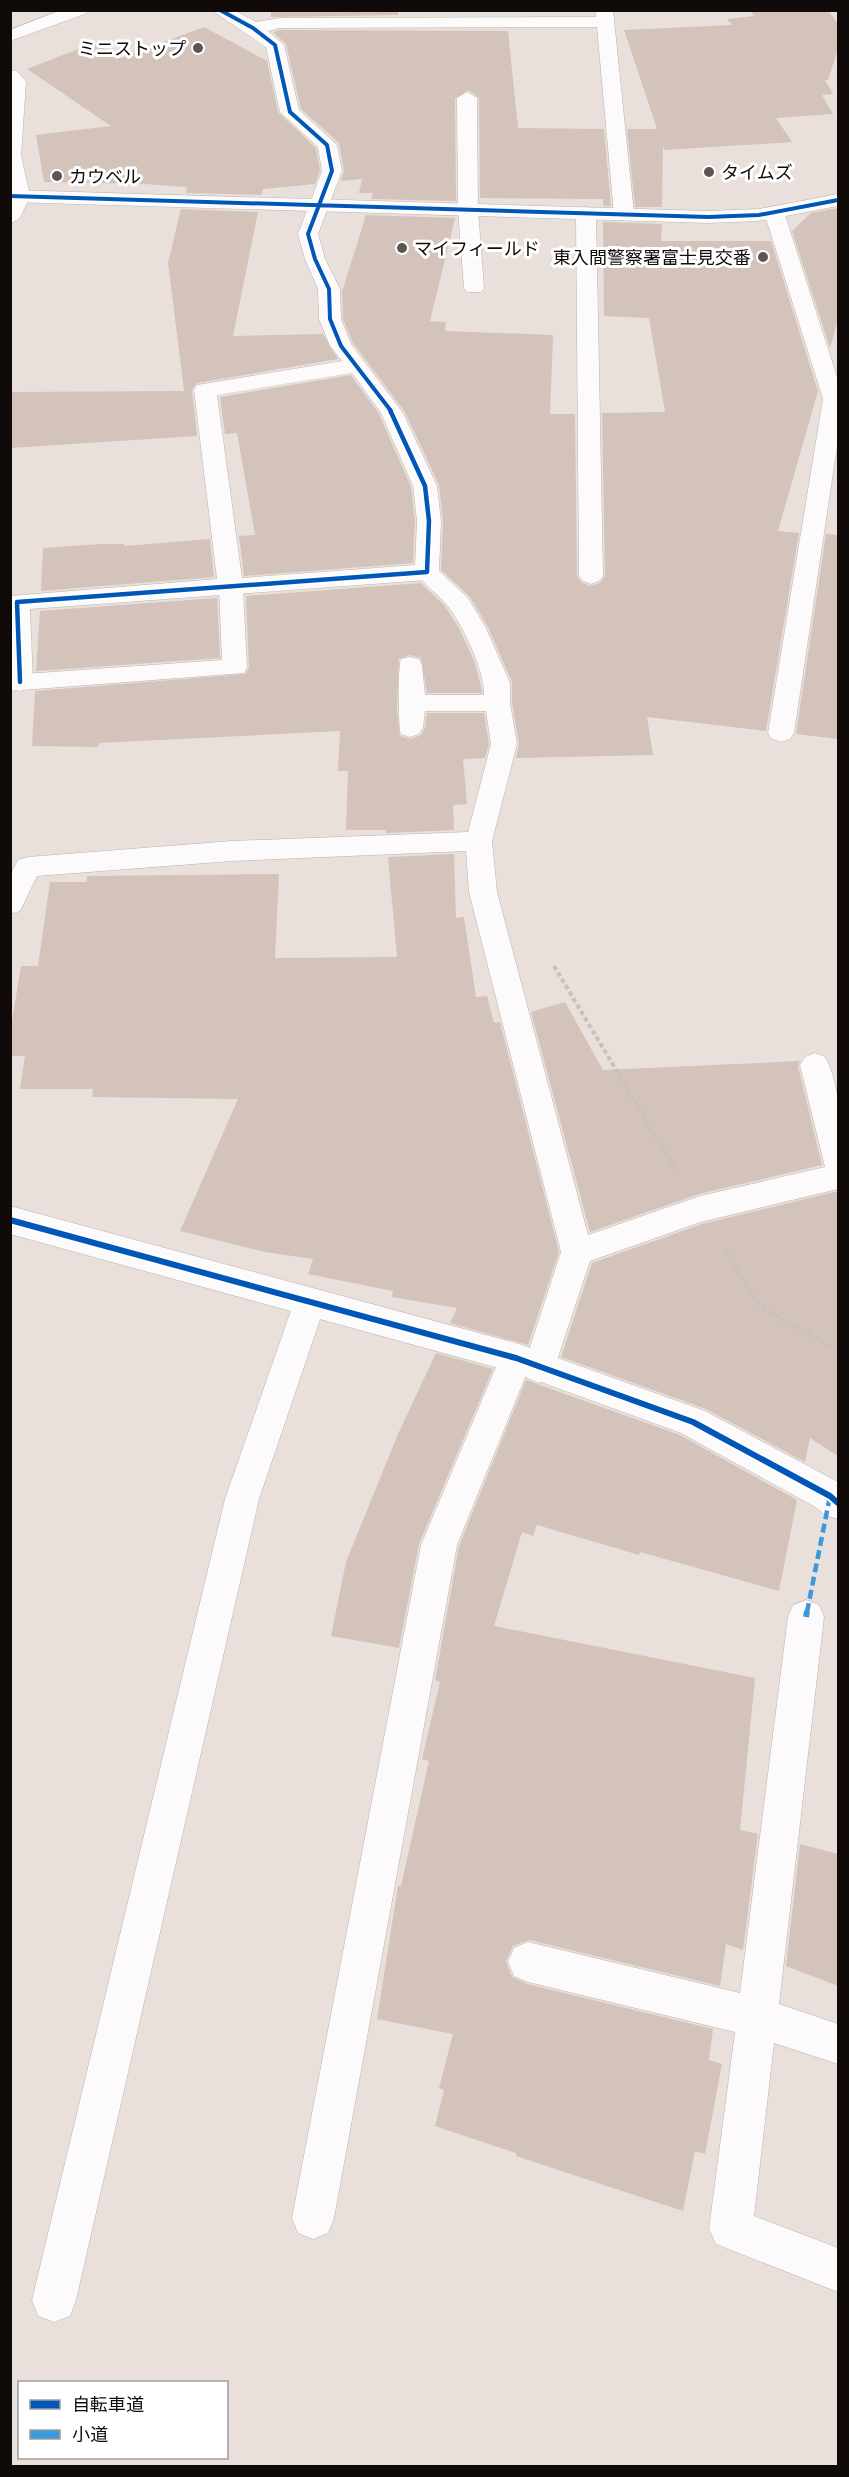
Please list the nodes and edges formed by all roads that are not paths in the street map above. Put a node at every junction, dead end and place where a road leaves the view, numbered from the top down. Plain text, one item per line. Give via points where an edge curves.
1 (79, 10) edge
2 (220, 10) edge
3 (605, 16) edge
4 (253, 28) junction
5 (10, 36) edge
6 (10, 75) edge
7 (467, 98) dead end
8 (15, 196) edge
9 (838, 200) edge
10 (320, 206) junction
11 (468, 210) junction
12 (774, 212) junction
13 (586, 213) junction
14 (624, 214) junction
15 (10, 218) edge
16 (474, 288) dead end
17 (358, 365) junction
18 (427, 572) junction
19 (591, 576) dead end
20 (231, 588) junction
21 (410, 665) dead end
22 (15, 683) edge
23 (413, 703) junction
24 (497, 703) junction
25 (410, 728) dead end
26 (781, 733) dead end
27 (479, 842) junction
28 (10, 903) edge
29 (815, 1065) dead end
30 (838, 1163) edge
31 (838, 1177) edge
32 (10, 1220) edge
33 (577, 1252) junction
34 (310, 1302) junction
35 (527, 1363) junction
36 (838, 1503) edge
37 (806, 1617) dead end
38 (528, 1962) dead end
39 (757, 2017) junction
40 (838, 2044) edge
41 (313, 2218) dead end
42 (838, 2270) edge
43 (54, 2300) dead end

1 - 5 street
2 - 4 street
3 - 4 street via 280,23
3 - 14 street
4 - 10 street via 275,45 290,112 327,145 332,171
6 - 8 street via 17,82 11,154
7 - 11 street
8 - 10 street
8 - 15 lane
9 - 12 street
10 - 11 street
10 - 17 street via 308,234 329,289 330,319 341,346
11 - 13 street
11 - 16 lane
12 - 14 street via 708,217
12 - 26 lane via 834,399
13 - 14 street
13 - 19 lane
17 - 18 street via 392,413 425,486 429,521
17 - 20 street via 205,390
18 - 20 street
18 - 24 lane via 459,603 474,628 497,683
20 - 22 street via 17,602
20 - 22 lane via 235,667
21 - 23 lane
23 - 24 lane
23 - 25 lane
24 - 27 lane via 504,744
27 - 28 lane via 232,851 28,867
27 - 33 lane via 483,892
29 - 30 lane
31 - 33 lane via 699,1209
32 - 34 street
33 - 35 lane
34 - 35 street
34 - 43 lane via 243,1499
35 - 36 street via 693,1422
35 - 41 lane via 439,1545
37 - 39 lane
38 - 39 lane
39 - 40 lane
39 - 42 lane via 731,2229

